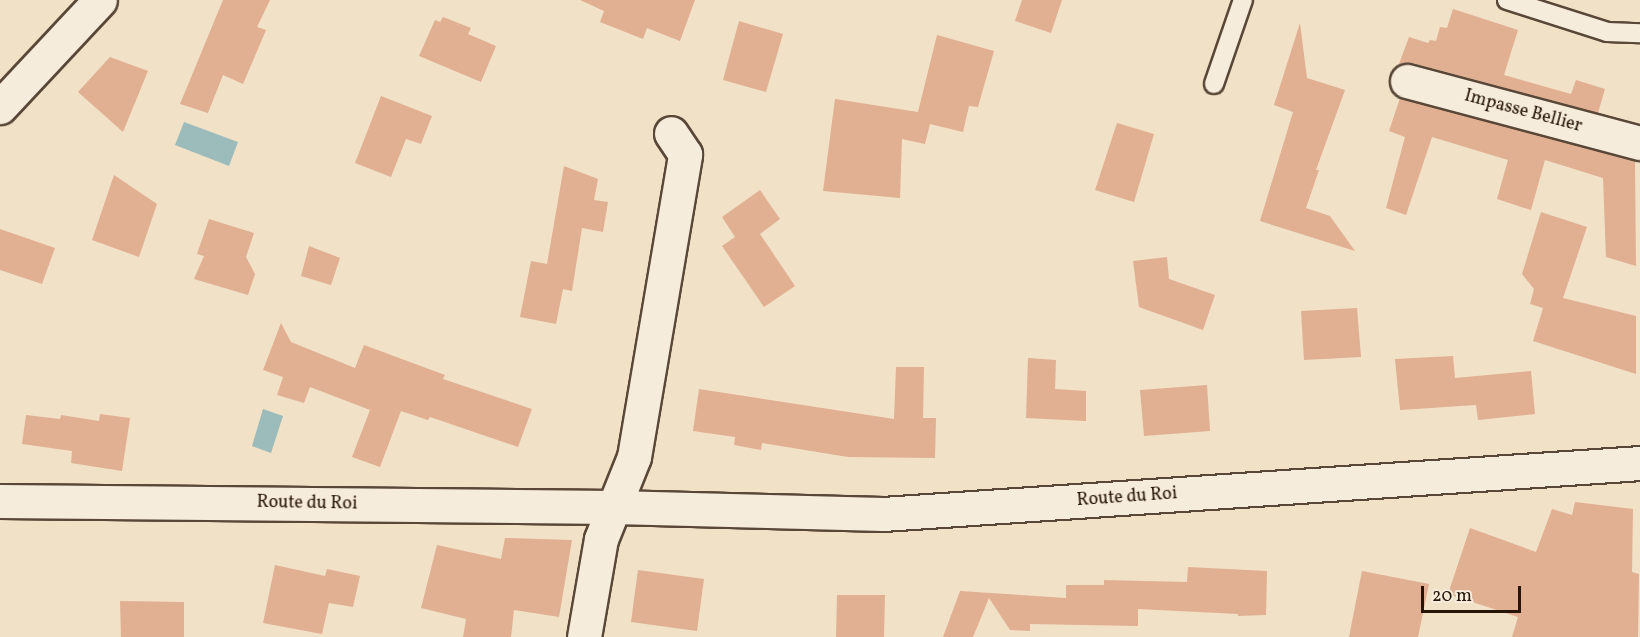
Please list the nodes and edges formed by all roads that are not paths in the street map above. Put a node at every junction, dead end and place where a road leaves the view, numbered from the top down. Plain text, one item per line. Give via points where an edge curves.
1 (100, 0) edge
2 (1243, 0) edge
3 (1507, 0) edge
4 (1640, 33) edge
5 (1407, 81) dead end
6 (1214, 84) dead end
7 (0, 107) edge
8 (671, 133) dead end
9 (1640, 143) edge
10 (1640, 463) edge
11 (0, 501) edge
12 (614, 507) junction
13 (584, 637) edge

1 - 7 street
2 - 6 lane
3 - 4 lane via 1607,32
5 - 9 street, Impasse Bellier
8 - 12 street via 685,154 634,458
10 - 12 street, Route du Roi via 883,514
11 - 12 street, Route du Roi
12 - 13 street via 601,538

